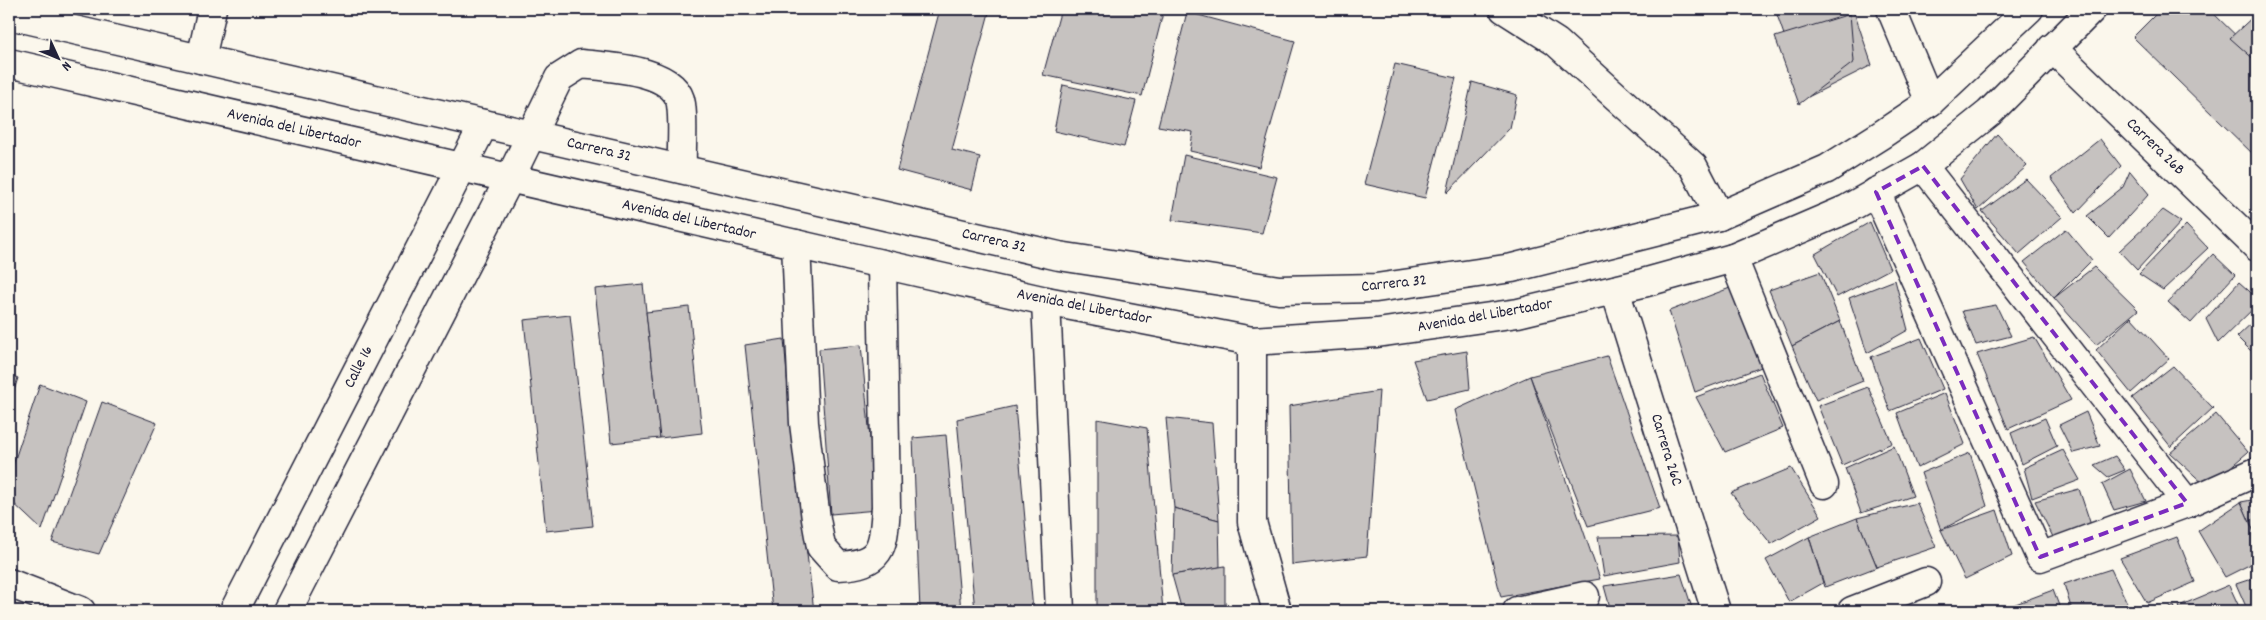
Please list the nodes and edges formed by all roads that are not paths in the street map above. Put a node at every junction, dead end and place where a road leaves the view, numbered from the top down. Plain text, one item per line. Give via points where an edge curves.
1 (212, 9) edge
2 (1504, 9) edge
3 (1891, 9) edge
4 (2029, 9) edge
5 (2092, 9) edge
6 (9, 15) edge
7 (2052, 48) junction
8 (201, 59) junction
9 (11, 66) edge
10 (1930, 102) junction
11 (484, 124) junction
12 (530, 135) junction
13 (1923, 166) junction
14 (461, 168) junction
15 (682, 169) junction
16 (509, 180) junction
17 (1876, 192) junction
18 (1719, 216) junction
19 (796, 244) junction
20 (2257, 247) edge
21 (1733, 258) junction
22 (882, 264) junction
23 (1615, 290) junction
24 (1046, 300) junction
25 (1252, 341) junction
26 (2254, 473) dead end
27 (1824, 484) dead end
28 (2187, 503) junction
29 (1926, 582) dead end
30 (9, 583) edge
31 (1585, 596) dead end
32 (81, 611) edge
33 (234, 611) edge
34 (287, 611) edge
35 (1060, 611) edge
36 (1277, 611) edge
37 (1516, 611) edge
38 (1716, 611) edge
39 (1852, 611) edge

1 - 8 main road
2 - 18 main road via 1556,42 1693,166
3 - 10 main road
4 - 10 main road
5 - 7 main road, Avenida del Libertador
6 - 8 main road
7 - 13 main road, Avenida del Libertador via 1989,113
7 - 20 main road, Carrera 26B
8 - 11 main road
9 - 14 main road, Avenida del Libertador
10 - 18 main road via 1827,169
11 - 12 main road, Carrera 32
11 - 14 main road, Calle 16
12 - 15 main road, Carrera 32
12 - 15 main road via 559,78 581,64 639,72 663,80 676,89 681,102
12 - 16 main road
13 - 17 main road, Avenida del Libertador
13 - 28 main road
14 - 16 main road, Avenida del Libertador
14 - 33 main road, Calle 16
15 - 18 main road, Carrera 32 via 1060,256 1279,290 1376,288 1512,268
16 - 19 main road, Avenida del Libertador
16 - 34 main road
17 - 21 main road, Avenida del Libertador via 1847,209
17 - 28 main road via 2040,557
19 - 22 main road, Avenida del Libertador
19 - 22 main road via 804,423 816,519 821,547 838,566 856,565 870,559 883,544 886,507
21 - 23 main road, Avenida del Libertador
21 - 27 main road
22 - 24 main road, Avenida del Libertador
23 - 25 main road, Avenida del Libertador via 1518,313 1377,334
23 - 38 main road, Carrera 26C
24 - 25 main road, Avenida del Libertador
24 - 35 main road
25 - 36 main road via 1252,522
26 - 28 main road
29 - 39 main road
30 - 32 main road
31 - 37 main road

